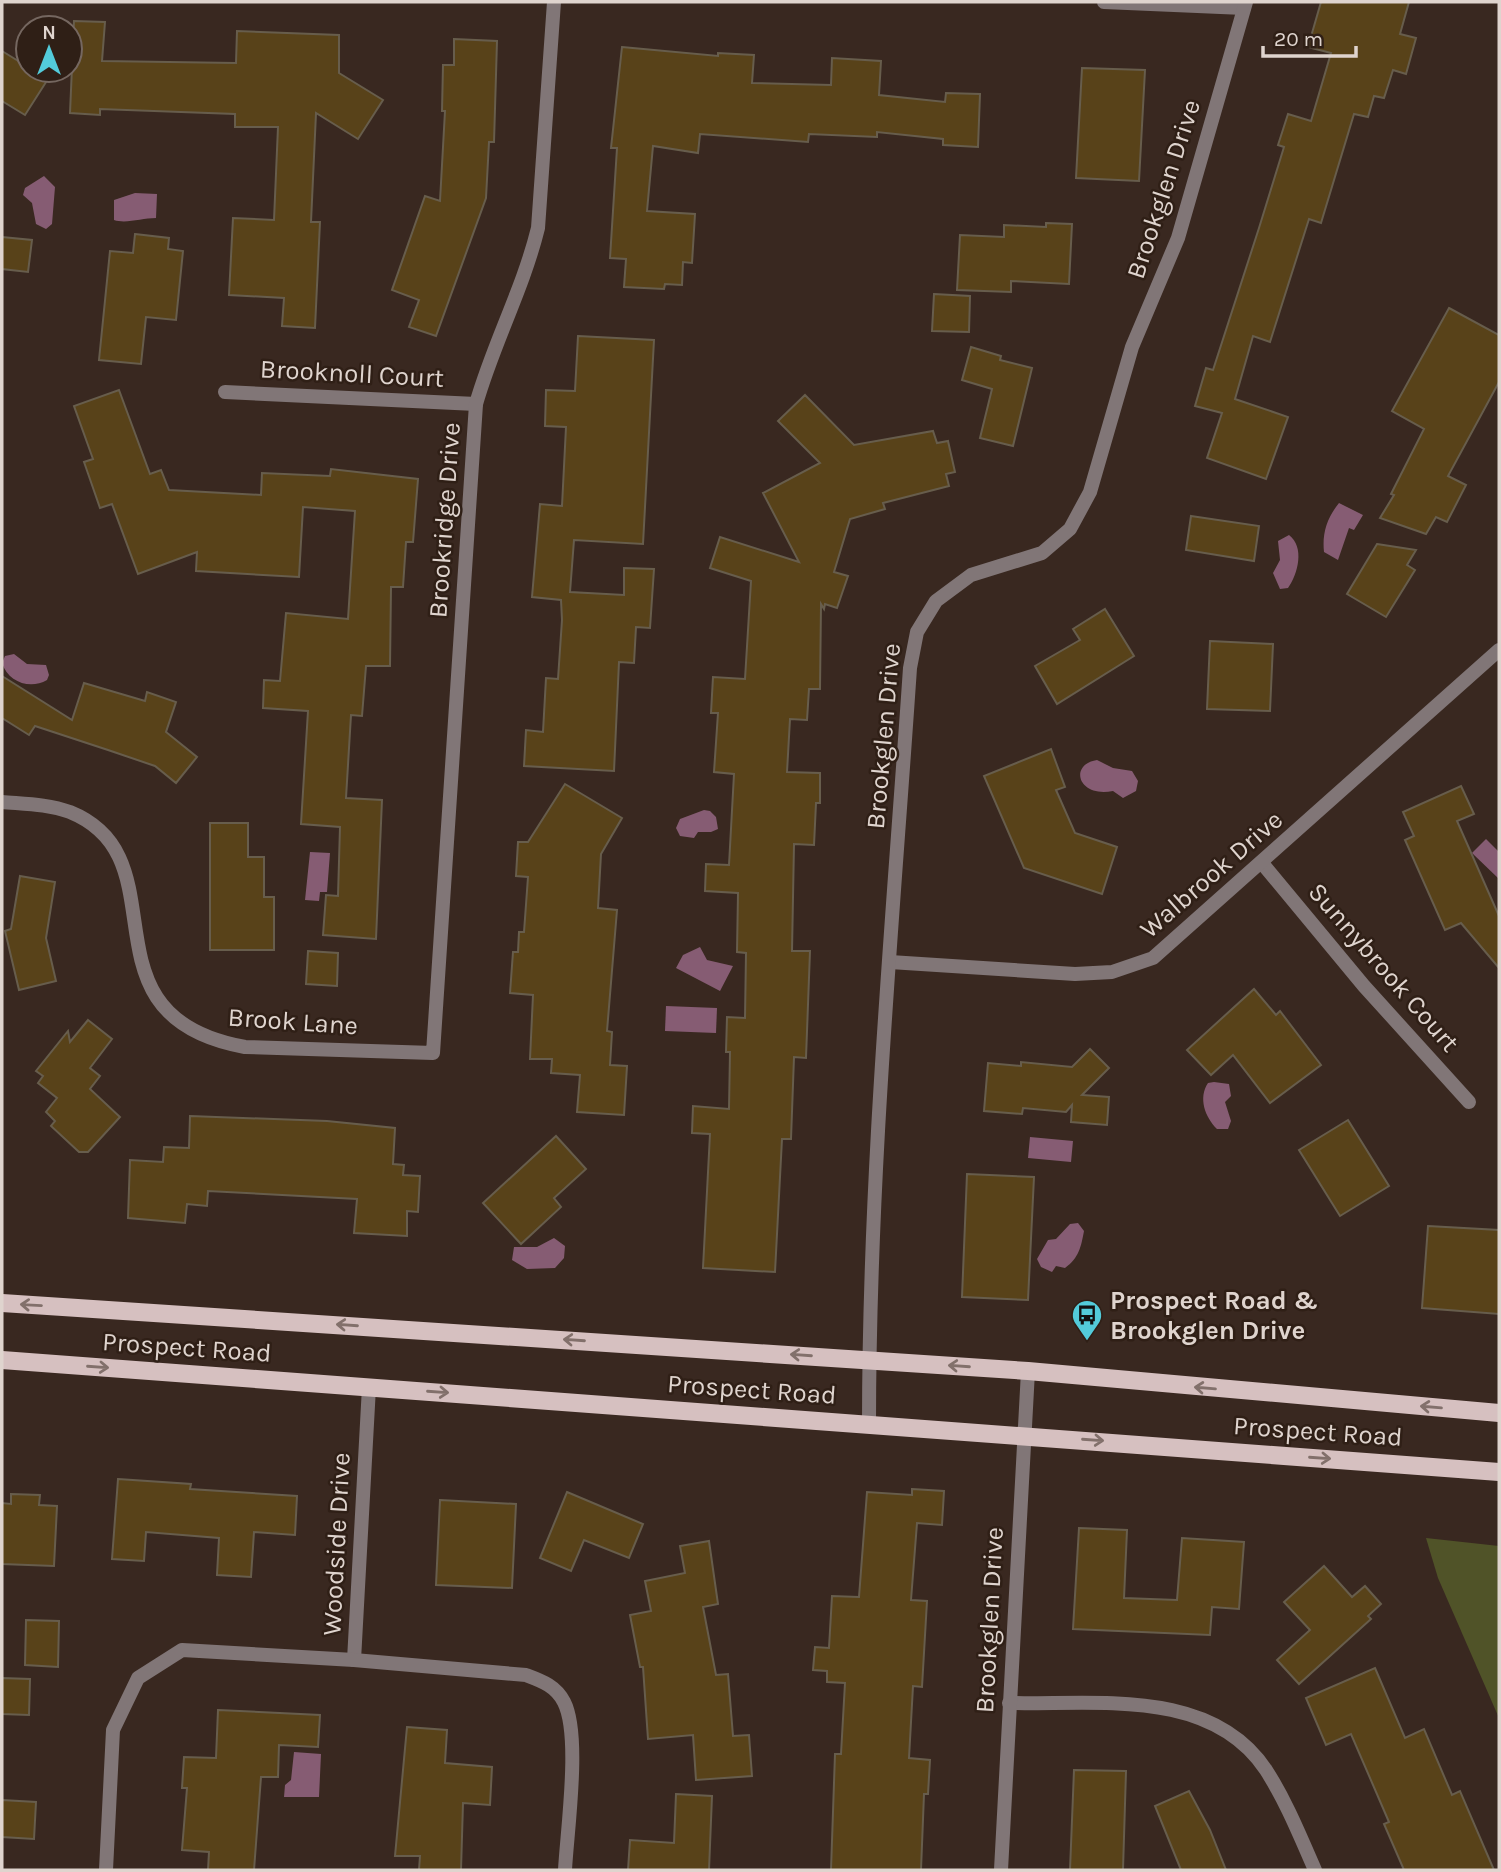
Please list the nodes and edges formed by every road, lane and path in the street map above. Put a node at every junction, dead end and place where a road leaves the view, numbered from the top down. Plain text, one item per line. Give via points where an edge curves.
1 (554, 2) edge
2 (1104, 2) edge
3 (1245, 5) edge
4 (225, 392) dead end
5 (476, 404) junction
6 (1499, 650) edge
7 (2, 802) edge
8 (1262, 863) junction
9 (890, 962) junction
10 (433, 1053) joint
11 (1469, 1102) dead end
12 (2, 1303) edge
13 (2, 1360) edge
14 (869, 1360) junction
15 (1028, 1371) junction
16 (369, 1387) junction
17 (1499, 1413) edge
18 (869, 1423) junction
19 (1025, 1435) junction
20 (1499, 1472) edge
21 (354, 1660) junction
22 (1009, 1703) junction
23 (106, 1870) edge
24 (565, 1870) edge
25 (1001, 1870) edge
26 (1315, 1870) edge

1 - 5 street, Brookridge Drive via 538,229
2 - 3 street
3 - 9 street, Brookglen Drive via 1178,238 1132,347 1090,492 1070,528 1042,553 971,575 936,601 916,632
4 - 5 street, Brooknoll Court
5 - 10 street, Brookridge Drive
6 - 8 street, Walbrook Drive
7 - 10 street, Brook Lane via 44,805 71,813 93,827 114,850 128,876 138,952 149,987 169,1013 194,1032 245,1047
8 - 9 street, Walbrook Drive via 1153,958 1112,972 1074,974
8 - 11 street, Sunnybrook Court
9 - 14 street, Brookglen Drive
14 -> 12 main road, Prospect Road
13 -> 16 main road, Prospect Road
15 -> 14 main road, Prospect Road
14 - 18 street, Brookglen Drive
17 -> 15 main road, Prospect Road
15 - 19 street, Brookglen Drive
16 -> 18 main road, Prospect Road
16 - 21 street, Woodside Drive
18 - 19 main road, Prospect Road
19 -> 20 main road, Prospect Road
19 - 22 street, Brookglen Drive
21 - 23 street, Woodside Drive via 182,1650 138,1678 113,1730
21 - 24 street via 526,1675 549,1683 565,1703 571,1729
22 - 25 street, Brookglen Drive
22 - 26 street via 1150,1706 1197,1715 1233,1735 1264,1768 1290,1812

